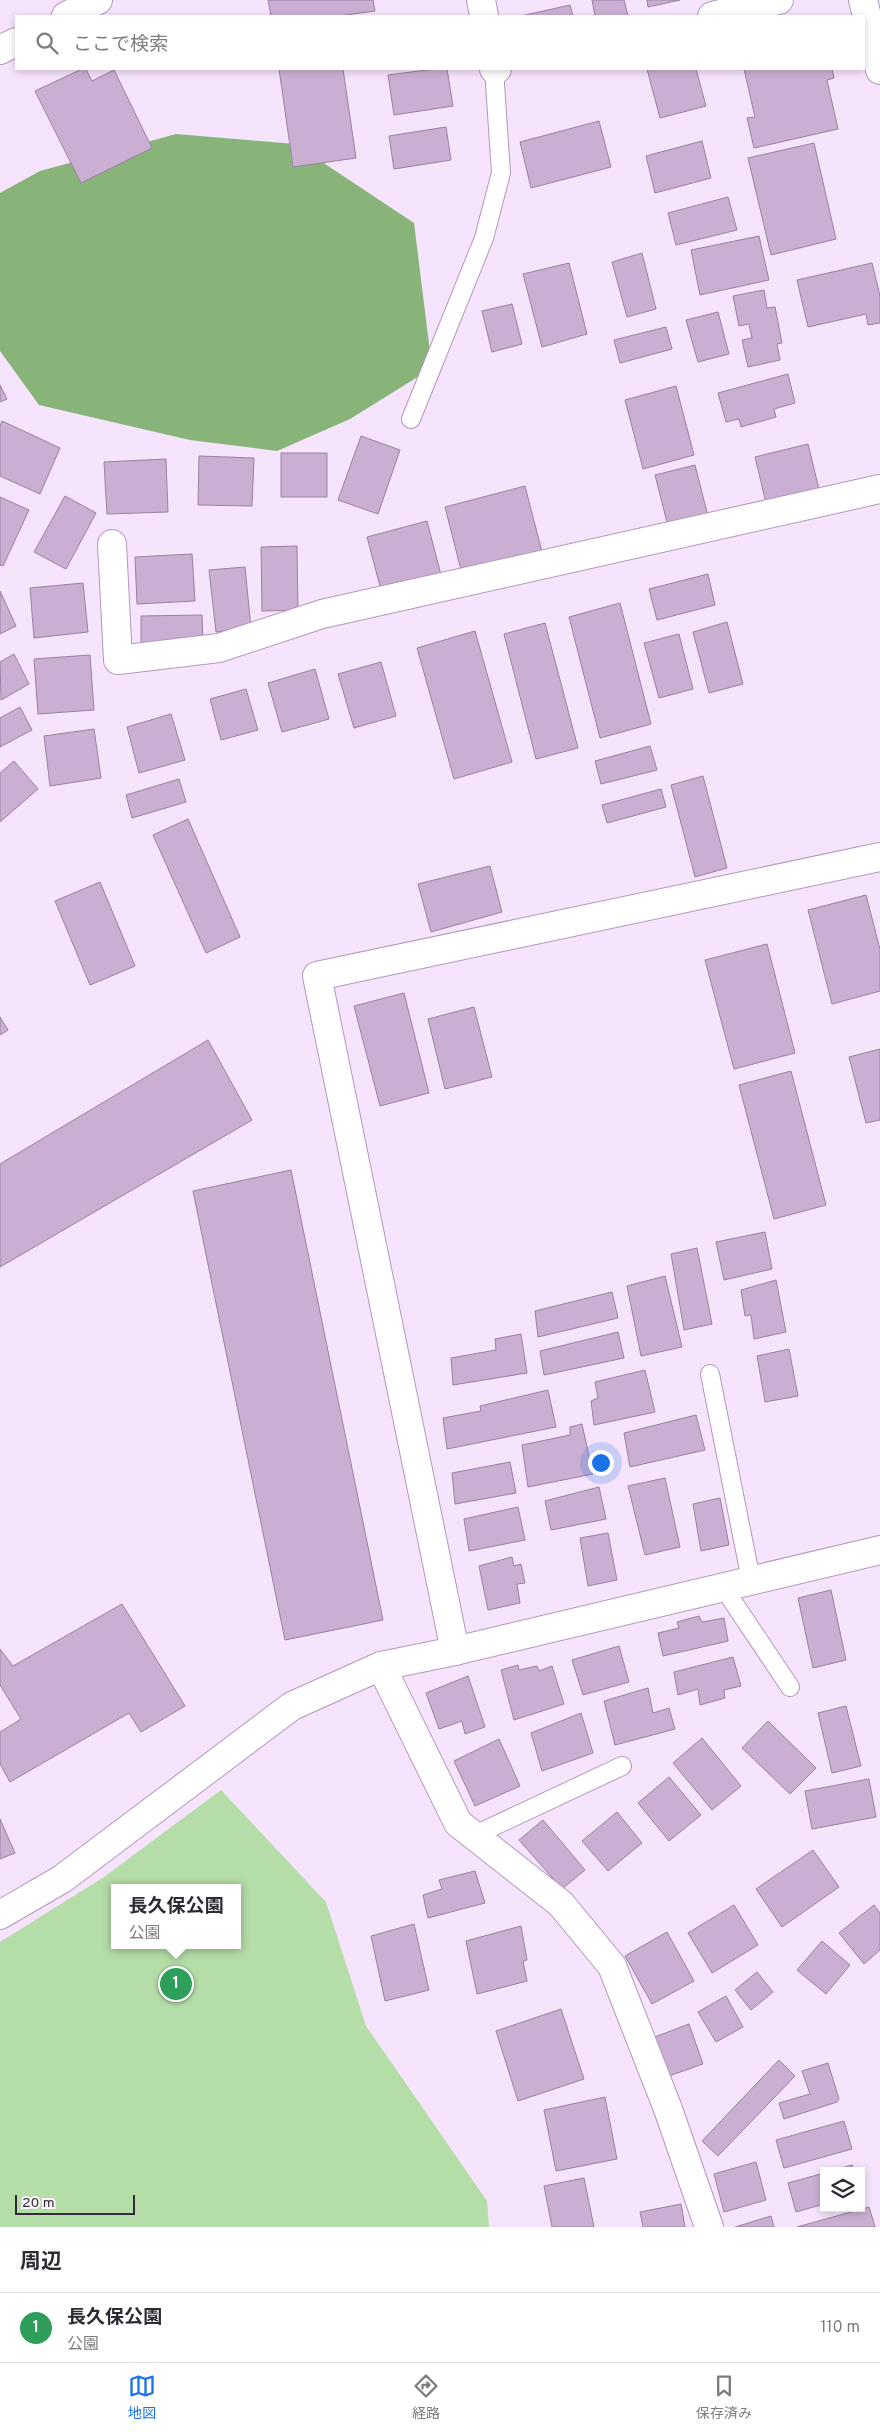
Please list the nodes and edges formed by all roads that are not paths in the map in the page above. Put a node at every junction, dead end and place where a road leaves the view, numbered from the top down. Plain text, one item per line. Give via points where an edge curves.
1 (98, 0) edge
2 (481, 0) edge
3 (779, 0) edge
4 (863, 0) edge
5 (68, 15) edge
6 (484, 15) edge
7 (716, 15) edge
8 (15, 42) edge
9 (0, 50) edge
10 (495, 70) edge
11 (880, 70) edge
12 (410, 419) dead end
13 (880, 489) edge
14 (112, 544) dead end
15 (880, 857) edge
16 (710, 1374) dead end
17 (880, 1550) edge
18 (751, 1580) junction
19 (723, 1587) junction
20 (455, 1652) junction
21 (381, 1666) junction
22 (790, 1687) dead end
23 (622, 1766) dead end
24 (475, 1835) junction
25 (0, 1916) edge
26 (709, 2227) edge

1 - 5 street
2 - 6 street
3 - 7 street
4 - 11 street
8 - 9 street
10 - 12 lane via 500,173 484,238
13 - 14 street via 322,614 219,648 118,660
15 - 20 street via 317,976
16 - 18 lane
17 - 18 street
18 - 19 street
19 - 20 street
19 - 22 lane
20 - 21 street
21 - 24 street via 458,1823
21 - 25 street via 292,1706 62,1879
23 - 24 lane
24 - 26 street via 561,1904 612,1966 668,2109

